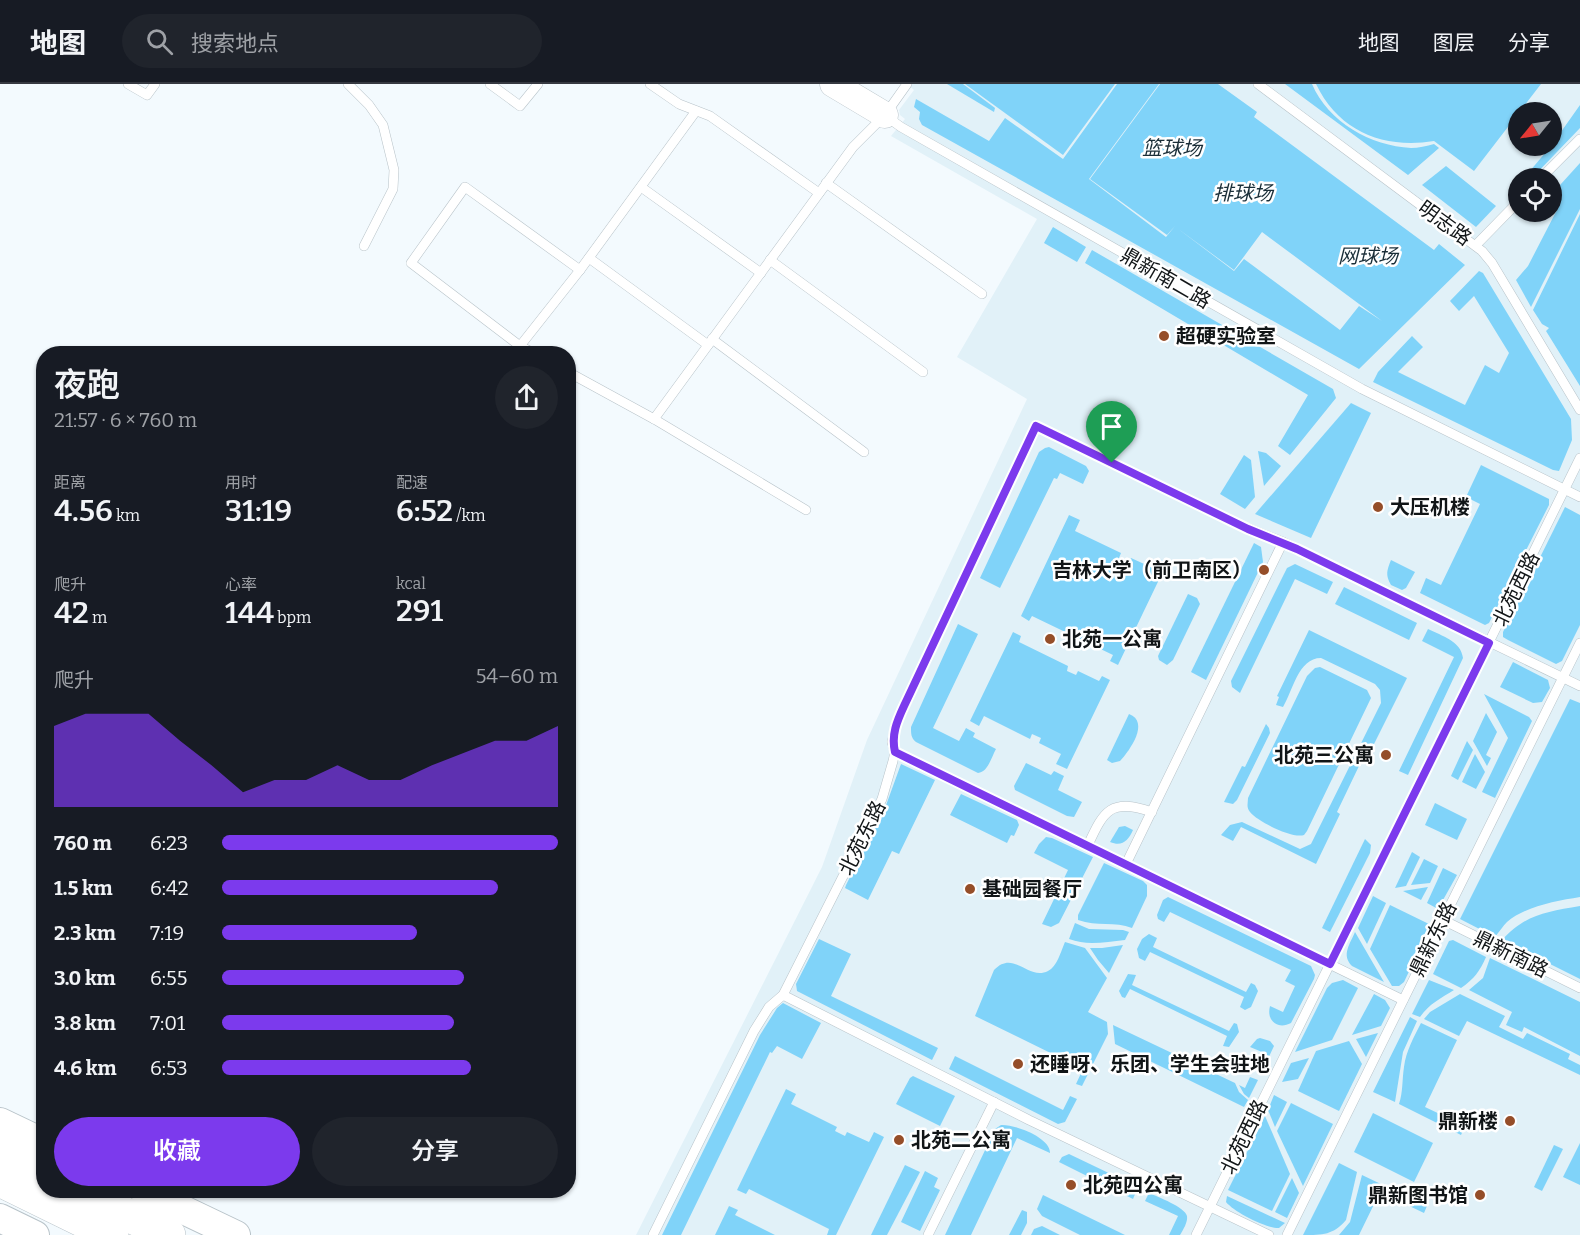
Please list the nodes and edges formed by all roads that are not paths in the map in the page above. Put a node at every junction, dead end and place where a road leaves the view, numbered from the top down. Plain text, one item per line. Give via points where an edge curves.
1 (128, 84) edge
2 (155, 84) edge
3 (348, 84) edge
4 (490, 84) edge
5 (538, 84) edge
6 (650, 84) edge
7 (833, 84) edge
8 (1258, 84) edge
9 (907, 85) edge
10 (696, 111) junction
11 (885, 115) junction
12 (1580, 139) edge
13 (1551, 168) edge
14 (826, 183) junction
15 (640, 187) junction
16 (819, 193) junction
17 (1508, 212) edge
18 (1476, 245) junction
19 (364, 246) dead end
20 (589, 258) junction
21 (770, 260) junction
22 (580, 270) junction
23 (761, 273) junction
24 (982, 294) dead end
25 (710, 342) junction
26 (520, 346) joint
27 (923, 372) dead end
28 (576, 376) edge
29 (1580, 410) edge
30 (654, 419) junction
31 (864, 452) dead end
32 (1580, 458) edge
33 (1565, 490) junction
34 (1580, 497) edge
35 (806, 510) dead end
36 (1283, 542) junction
37 (1489, 643) junction
38 (1580, 643) edge
39 (1563, 678) junction
40 (1580, 687) edge
41 (895, 752) junction
42 (1152, 812) junction
43 (1088, 845) junction
44 (1126, 864) junction
45 (1443, 920) junction
46 (1330, 964) junction
47 (1580, 988) edge
48 (783, 995) junction
49 (1403, 1000) junction
50 (994, 1102) junction
51 (0, 1122) edge
52 (36, 1139) edge
53 (0, 1153) edge
54 (36, 1170) edge
55 (0, 1180) edge
56 (36, 1198) edge
57 (37, 1198) edge
58 (93, 1198) edge
59 (159, 1198) edge
60 (1210, 1206) junction
61 (0, 1218) edge
62 (35, 1235) edge
63 (112, 1235) edge
64 (169, 1235) edge
65 (236, 1235) edge
66 (653, 1235) edge
67 (928, 1235) edge
68 (1196, 1235) edge
69 (1269, 1235) edge
70 (1287, 1235) edge

1 - 2 lane via 147,94
3 - 19 lane via 383,126 394,170 393,189
4 - 5 lane via 520,106
6 - 10 lane
7 - 11 street
8 - 18 lane, 明志路
9 - 11 lane
10 - 15 lane
10 - 16 lane via 710,116
11 - 14 lane via 853,147
11 - 33 lane, 鼎新南二路 via 1354,384
12 - 13 lane
14 - 16 lane
14 - 24 lane
15 - 20 lane
15 - 23 lane
16 - 21 lane
17 - 18 lane
18 - 29 lane, 明志路 via 1492,263
20 - 22 lane
20 - 25 lane
21 - 23 lane
21 - 27 lane
22 - 26 lane
22 - 26 lane via 465,187 411,263
23 - 25 lane
25 - 30 lane
25 - 31 lane
28 - 30 lane
30 - 35 lane
32 - 33 lane, 北苑西路
33 - 34 lane, 鼎新南二路
33 - 37 lane, 北苑西路
36 - 37 lane
36 - 41 lane, 北苑东路 via 1248,529 1036,426 896,724 892,742
36 - 42 lane
37 - 39 lane
37 - 46 lane, 北苑西路
38 - 39 lane, 鼎新东路
39 - 40 lane
39 - 45 lane, 鼎新东路
41 - 43 lane
41 - 48 lane, 北苑东路 via 882,799
42 - 43 lane via 1126,805 1110,809
42 - 44 lane
43 - 44 lane
44 - 46 lane
45 - 47 lane, 鼎新南路
45 - 49 lane, 鼎新东路
46 - 49 lane
46 - 60 lane, 北苑西路
48 - 50 lane
48 - 66 lane, 北苑东路 via 760,1019
49 - 70 lane, 鼎新东路
50 - 60 lane
50 - 67 lane
51 - 52 main road
53 - 54 highway
55 - 56 highway
57 - 63 highway
58 - 64 highway
59 - 65 main road
60 - 68 lane, 北苑西路
60 - 69 lane
61 - 62 main road

